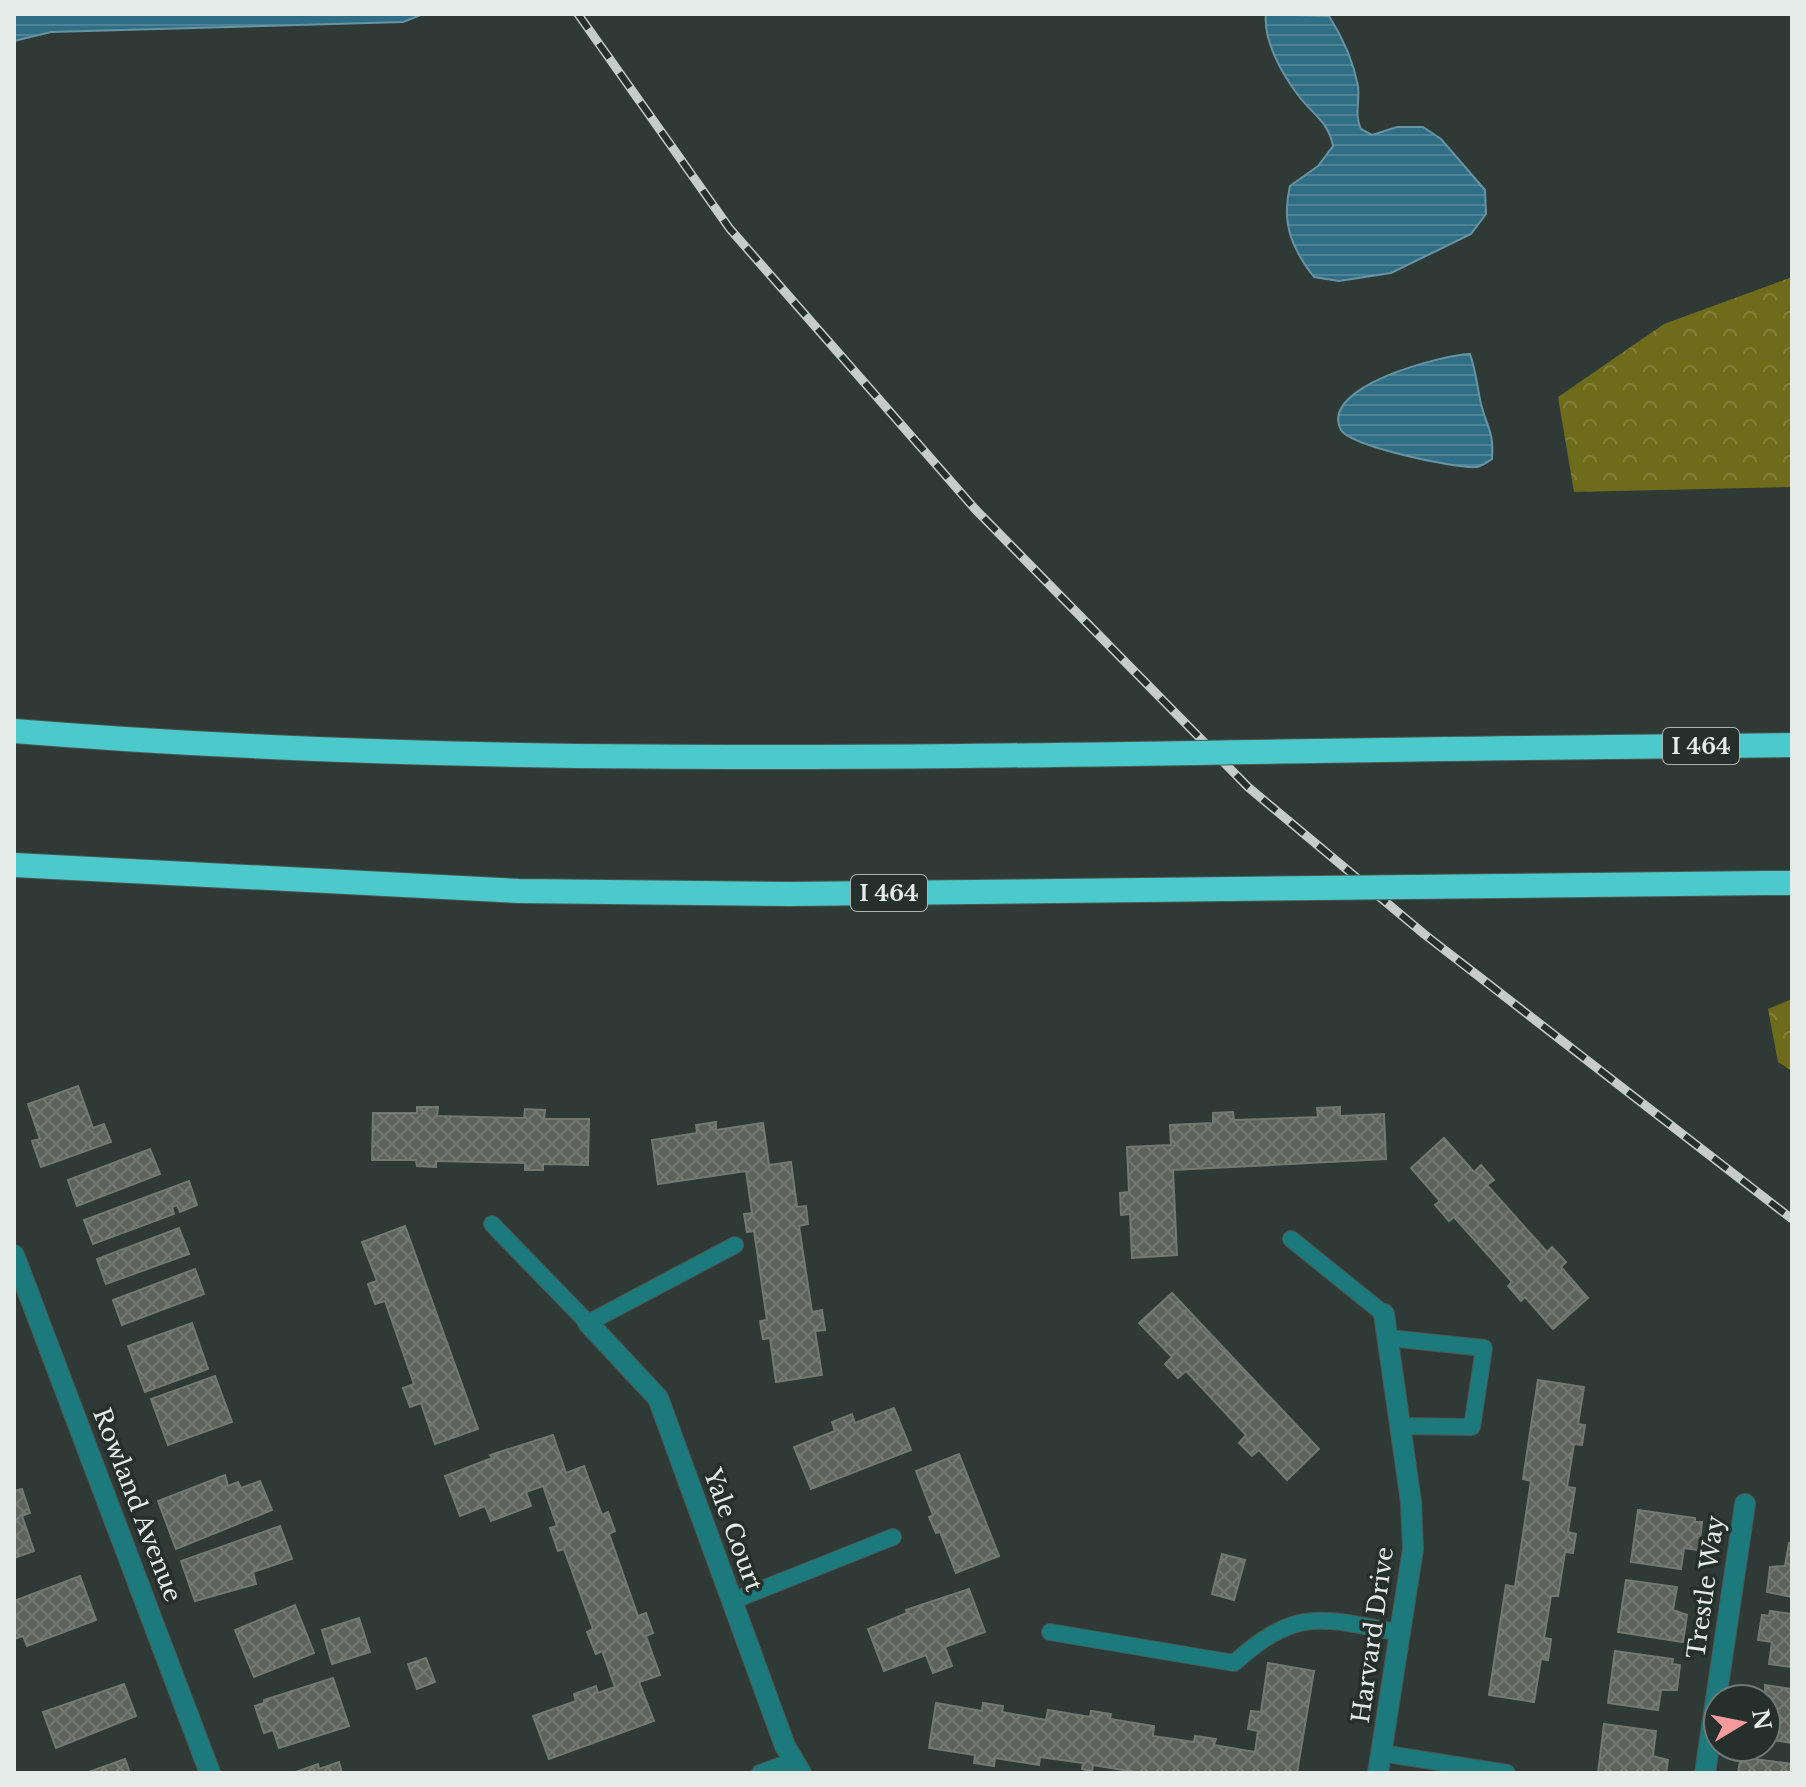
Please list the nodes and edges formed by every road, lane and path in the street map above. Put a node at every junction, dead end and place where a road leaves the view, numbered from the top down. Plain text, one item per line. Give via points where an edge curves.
1 (14, 731) edge
2 (1792, 745) edge
3 (14, 865) edge
4 (1792, 883) edge
5 (492, 1224) dead end
6 (1291, 1239) dead end
7 (735, 1245) dead end
8 (14, 1255) edge
9 (1384, 1314) joint
10 (588, 1323) junction
11 (1389, 1338) junction
12 (1400, 1426) junction
13 (1745, 1504) dead end
14 (893, 1537) dead end
15 (732, 1601) junction
16 (1050, 1632) dead end
17 (1402, 1633) junction
18 (1380, 1763) edge
19 (797, 1767) edge
20 (210, 1773) edge
21 (760, 1773) edge
22 (1507, 1773) edge
23 (1705, 1773) edge

1 - 2 highway, I 464, bridge via 369,751 607,756
3 - 4 highway, I 464, bridge via 519,891 790,894
5 - 10 lane
6 - 9 lane
7 - 10 lane
8 - 20 street, Rowland Avenue
9 - 11 street, Harvard Drive
10 - 15 street, Yale Court via 658,1398
11 - 12 street, Harvard Drive
11 - 12 lane via 1484,1348 1472,1427
12 - 17 street, Harvard Drive via 1413,1549
13 - 23 street, Trestle Way
14 - 15 lane
15 - 19 street, Yale Court
16 - 17 lane via 1234,1663 1276,1629 1301,1621
17 - 18 street, Harvard Drive
18 - 22 lane
19 - 21 lane

